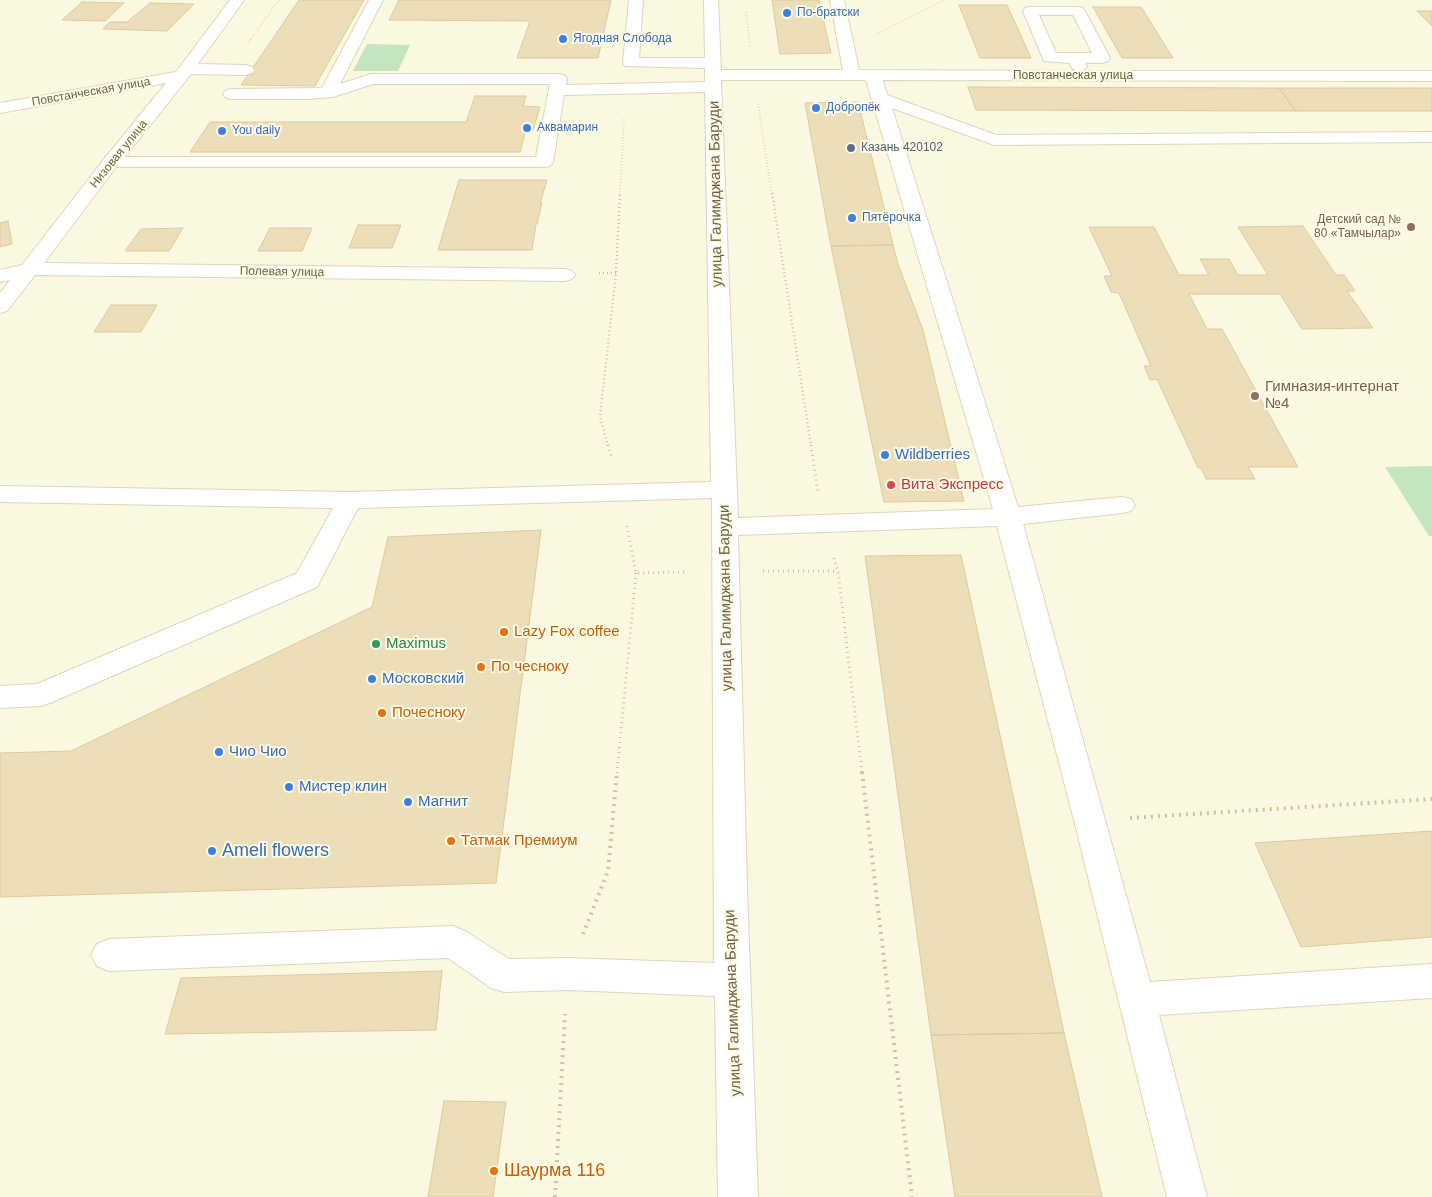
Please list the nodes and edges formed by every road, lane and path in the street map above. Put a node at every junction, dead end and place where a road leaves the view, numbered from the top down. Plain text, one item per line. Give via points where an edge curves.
1 (237, 0) edge
2 (376, 0) edge
3 (636, 0) edge
4 (711, 0) edge
5 (837, 0) edge
6 (944, 0) edge
7 (746, 10) dead end
8 (847, 49) junction
9 (1074, 58) junction
10 (246, 70) dead end
11 (184, 73) junction
12 (714, 75) junction
13 (753, 75) junction
14 (1084, 76) junction
15 (1432, 76) edge
16 (868, 83) junction
17 (625, 89) junction
18 (557, 90) junction
19 (328, 92) junction
20 (231, 94) dead end
21 (0, 108) edge
22 (1432, 137) edge
23 (110, 162) junction
24 (30, 269) junction
25 (565, 275) dead end
26 (0, 276) edge
27 (0, 307) edge
28 (724, 490) junction
29 (0, 494) edge
30 (615, 494) junction
31 (350, 500) junction
32 (1122, 505) dead end
33 (1008, 516) junction
34 (824, 524) junction
35 (725, 527) junction
36 (838, 571) junction
37 (726, 572) junction
38 (636, 573) junction
39 (0, 697) edge
40 (1432, 799) edge
41 (1090, 820) junction
42 (109, 955) dead end
43 (568, 974) junction
44 (732, 980) junction
45 (1432, 981) edge
46 (1136, 1000) junction
47 (556, 1197) edge
48 (738, 1197) edge
49 (912, 1197) edge
50 (1187, 1197) edge

1 - 11 street, Низовая улица
2 - 19 street
3 - 12 street via 631,63
4 - 12 street, улица Галимджана Баруди
5 - 8 street
6 - 8 path
7 - 13 path
8 - 16 street
9 - 9 street via 1102,58 1078,11 1030,11 1050,58
9 - 14 street
10 - 11 street, Повстанческая улица
11 - 21 street, Повстанческая улица
11 - 23 street, Низовая улица
12 - 13 street, Повстанческая улица
12 - 17 street
12 - 28 street, улица Галимджана Баруди
13 - 16 street, Повстанческая улица
13 - 34 path
14 - 15 street, Повстанческая улица
14 - 16 street, Повстанческая улица
16 - 22 street via 994,140
16 - 33 street
17 - 18 street
17 - 30 path via 616,273 600,417
18 - 19 street via 559,79 372,79
18 - 23 street via 544,162
19 - 20 street
23 - 24 street, Низовая улица
24 - 25 street, Полевая улица
24 - 26 street, Полевая улица
24 - 27 street, Низовая улица
28 - 30 street
28 - 35 street, улица Галимджана Баруди
29 - 31 street
30 - 31 street
30 - 38 path
31 - 39 street via 307,580 40,695
32 - 33 street
33 - 34 street
33 - 41 street
34 - 35 street
34 - 36 path
35 - 37 street, улица Галимджана Баруди
36 - 37 path
36 - 49 path
37 - 38 path
37 - 44 street, улица Галимджана Баруди
38 - 43 path via 608,872
40 - 41 path
41 - 46 street
42 - 43 street via 453,942 504,976
43 - 44 street
43 - 47 path
44 - 48 street, улица Галимджана Баруди
45 - 46 street
46 - 50 street

